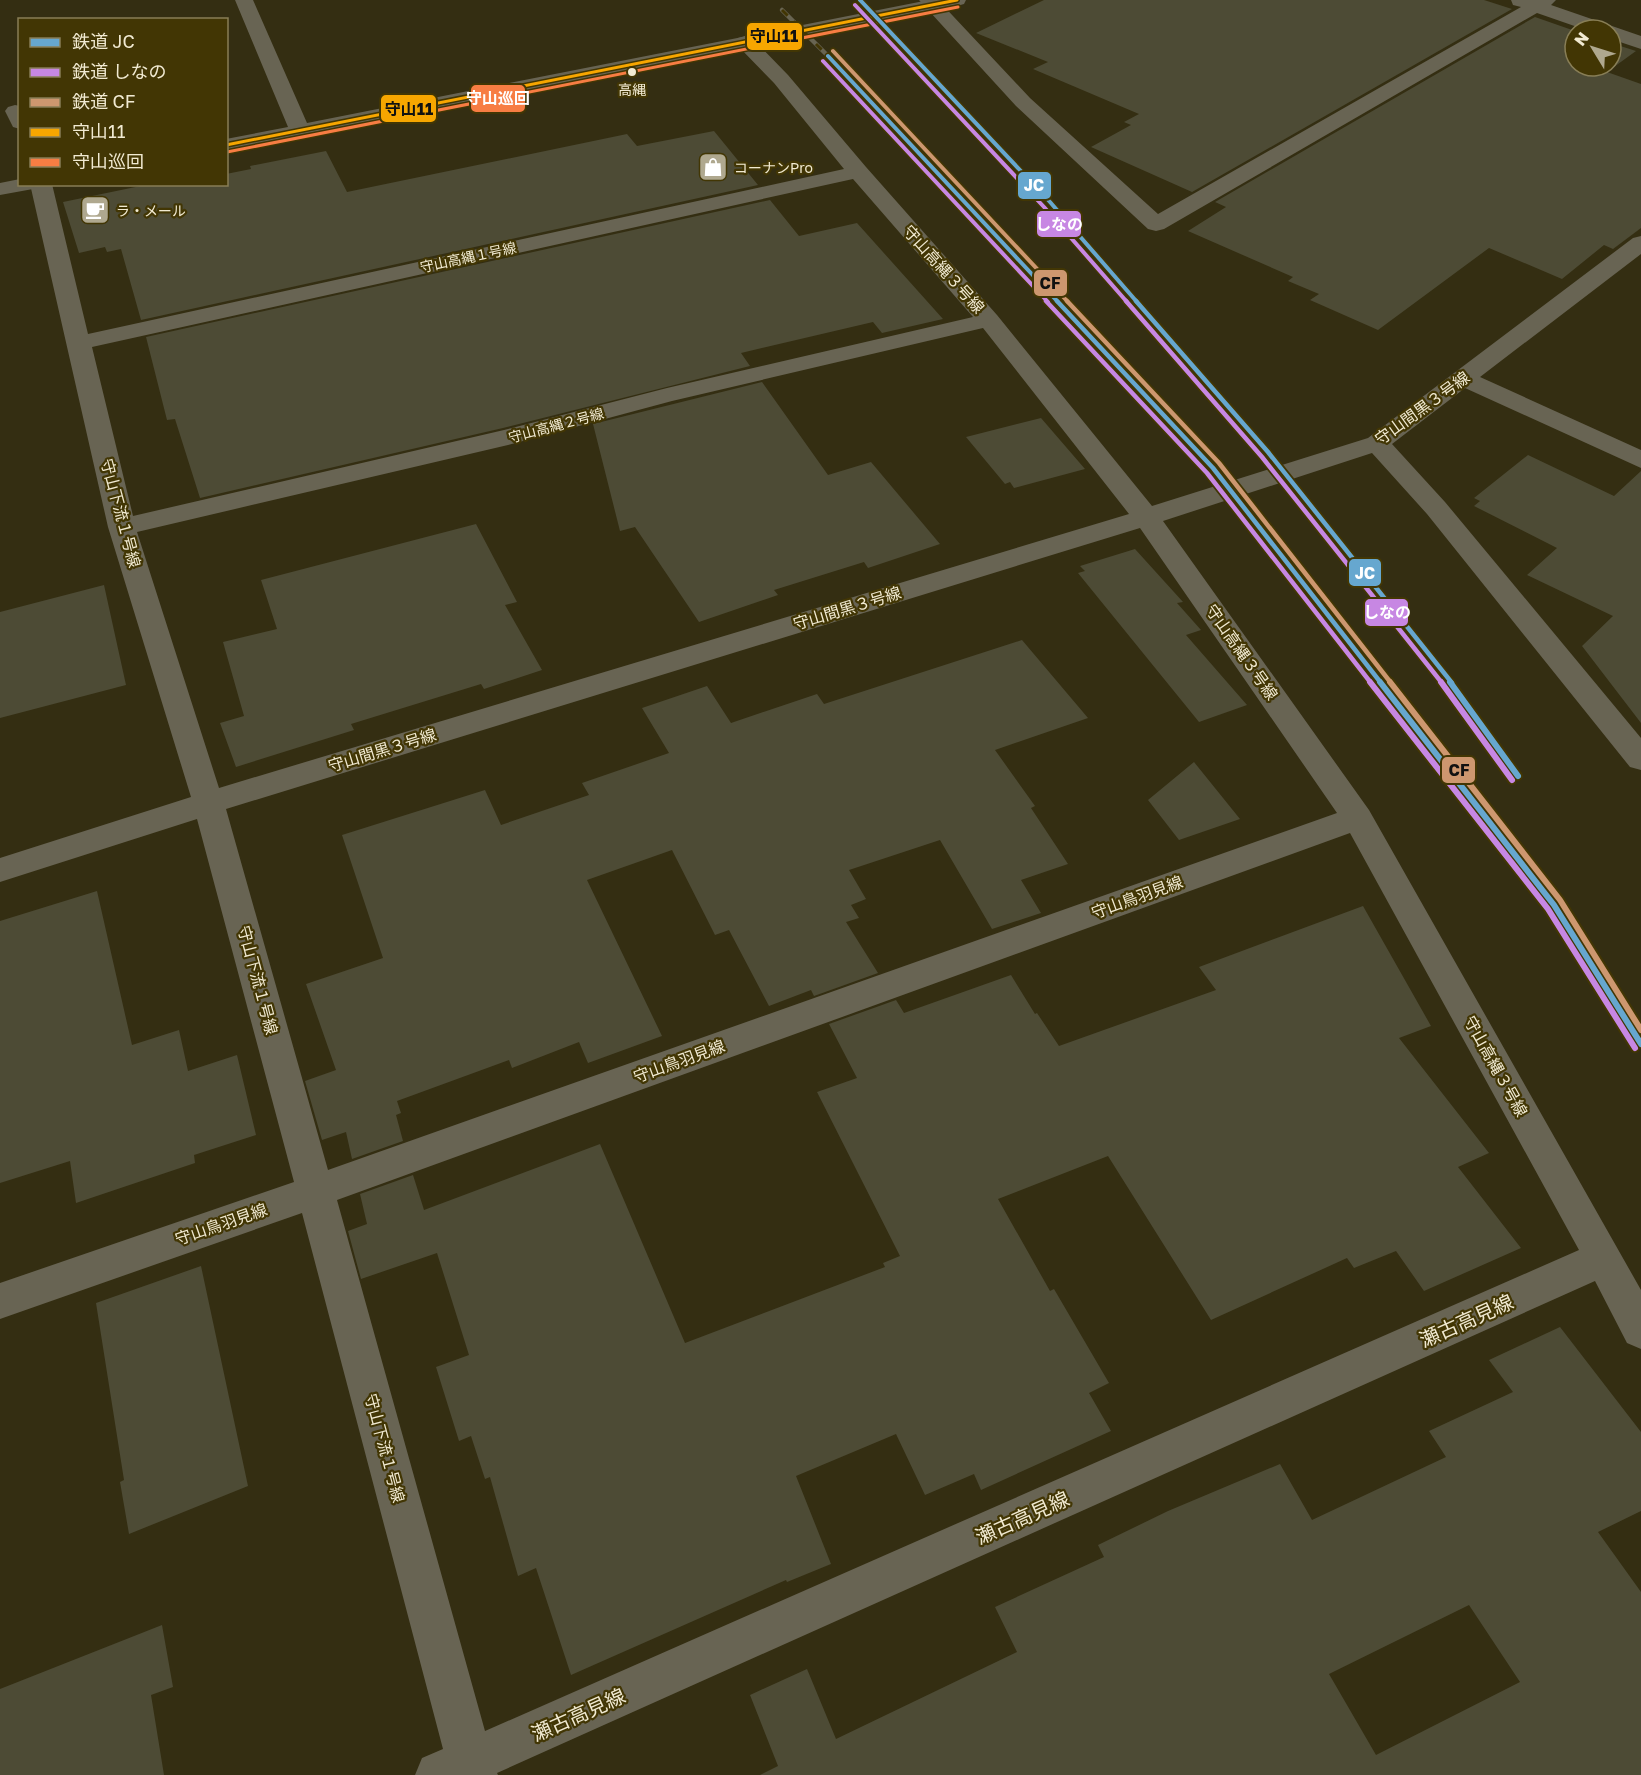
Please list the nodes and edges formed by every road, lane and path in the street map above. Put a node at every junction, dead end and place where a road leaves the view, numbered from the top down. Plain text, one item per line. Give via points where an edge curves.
1 (244, 0) edge
2 (957, 0) edge
3 (1516, 0) edge
4 (931, 2) edge
5 (1542, 3) edge
6 (1576, 18) edge
7 (1623, 36) edge
8 (745, 42) junction
9 (1641, 43) edge
10 (300, 130) junction
11 (228, 145) edge
12 (858, 172) junction
13 (18, 185) edge
14 (41, 186) edge
15 (0, 189) edge
16 (1641, 243) edge
17 (989, 320) junction
18 (78, 343) junction
19 (1463, 378) junction
20 (1377, 443) junction
21 (1641, 460) edge
22 (1147, 517) junction
23 (122, 527) junction
24 (1641, 759) edge
25 (209, 803) junction
26 (1358, 818) junction
27 (0, 870) edge
28 (315, 1191) junction
29 (1604, 1258) junction
30 (0, 1301) edge
31 (1641, 1330) edge
32 (461, 1770) edge

1 - 10 street
2 - 4 street
3 - 5 street
4 - 5 street via 1023,102 1156,224
4 - 8 street
5 - 6 street
7 - 9 street
8 - 10 street
8 - 12 street, 守山高縄３号線
10 - 11 street
12 - 17 street, 守山高縄３号線
12 - 18 street, 守山高縄１号線
13 - 15 street
14 - 18 street, 守山下流１号線
16 - 19 street, 守山間黒３号線
17 - 22 street, 守山高縄３号線
17 - 23 street, 守山高縄２号線
18 - 23 street, 守山下流１号線
19 - 20 street, 守山間黒３号線
19 - 21 street
20 - 22 street, 守山間黒３号線
20 - 24 street via 1436,508
22 - 25 street, 守山間黒３号線
22 - 26 street, 守山高縄３号線
23 - 25 street, 守山下流１号線
25 - 27 street, 守山間黒３号線
25 - 28 street, 守山下流１号線
26 - 28 street, 守山鳥羽見線
26 - 29 street, 守山高縄３号線
28 - 30 street, 守山鳥羽見線
28 - 32 street, 守山下流１号線
29 - 31 street, 守山高縄３号線
29 - 32 street, 瀬古高見線

